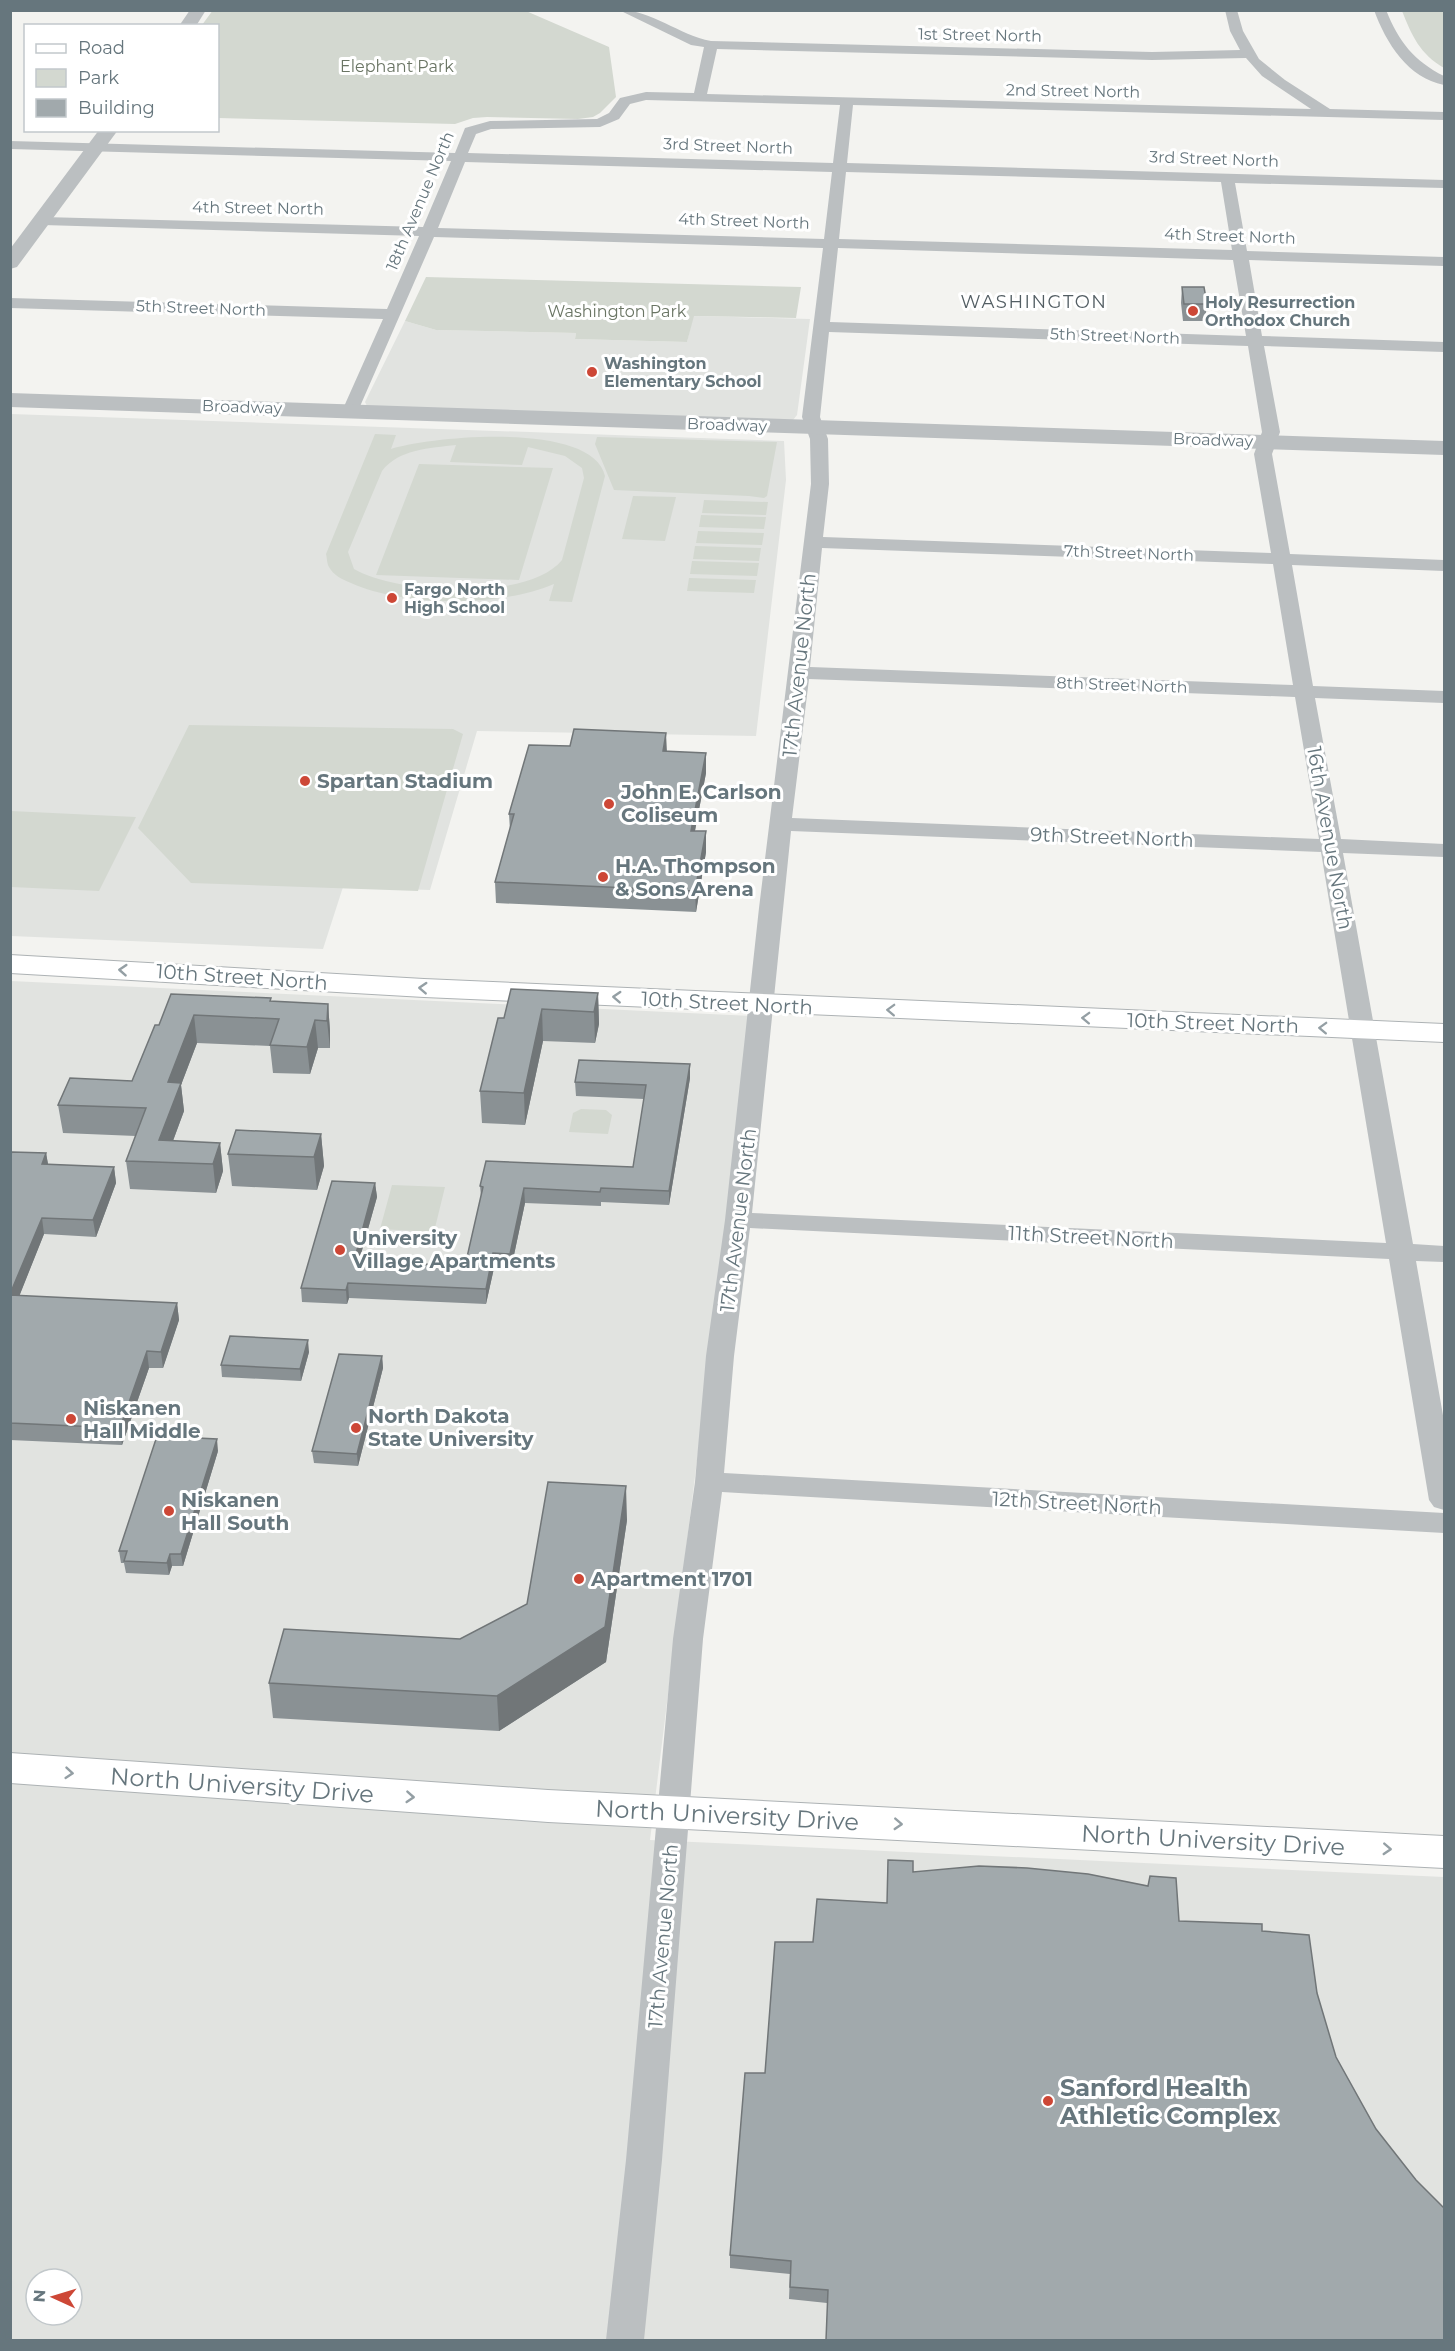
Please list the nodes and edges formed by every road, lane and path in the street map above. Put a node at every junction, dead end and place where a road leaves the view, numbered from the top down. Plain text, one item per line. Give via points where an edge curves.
1 (198, 10) edge
2 (625, 10) edge
3 (1231, 10) edge
4 (1380, 10) edge
5 (188, 24) edge
6 (711, 45) junction
7 (1249, 54) junction
8 (1444, 81) edge
9 (700, 97) junction
10 (847, 102) junction
11 (1328, 114) junction
12 (1444, 116) edge
13 (108, 132) edge
14 (10, 145) edge
15 (97, 147) junction
16 (460, 157) junction
17 (840, 167) junction
18 (1227, 178) junction
19 (1444, 184) edge
20 (43, 221) junction
21 (427, 231) junction
22 (830, 242) junction
23 (1241, 254) junction
24 (1444, 261) edge
25 (10, 263) edge
26 (10, 303) edge
27 (391, 314) junction
28 (821, 327) junction
29 (1255, 341) junction
30 (1444, 347) edge
31 (10, 400) edge
32 (350, 411) junction
33 (814, 428) junction
34 (1269, 442) junction
35 (1444, 448) edge
36 (813, 542) junction
37 (1282, 559) junction
38 (1444, 565) edge
39 (800, 673) junction
40 (1304, 692) junction
41 (1444, 697) edge
42 (780, 824) junction
43 (1331, 846) junction
44 (1444, 850) edge
45 (10, 964) edge
46 (760, 1004) junction
47 (1364, 1029) junction
48 (1444, 1033) edge
49 (738, 1220) junction
50 (1403, 1251) junction
51 (1444, 1254) edge
52 (709, 1482) junction
53 (1444, 1500) edge
54 (1444, 1523) edge
55 (10, 1768) edge
56 (674, 1813) junction
57 (1444, 1852) edge
58 (625, 2340) edge

1 - 5 street
2 - 6 street
3 - 7 street via 1234,28
4 - 8 street via 1389,37 1400,51
6 - 7 street, 1st Street North via 1152,56
6 - 9 street
7 - 11 street via 1262,71
9 - 10 street, 2nd Street North
9 - 16 street, 18th Avenue North via 631,98 614,116 600,123 490,124 470,131
10 - 11 street, 2nd Street North
10 - 17 street, 17th Avenue North
11 - 12 street, 2nd Street North
13 - 15 street
14 - 15 street, 3rd Street North
15 - 16 street, 3rd Street North
15 - 20 street
16 - 17 street, 3rd Street North
16 - 21 street, 18th Avenue North
17 - 18 street, 3rd Street North
17 - 22 street, 17th Avenue North
18 - 19 street, 3rd Street North
18 - 23 street, 16th Avenue North
20 - 21 street, 4th Street North
20 - 25 street
21 - 22 street, 4th Street North
21 - 27 street, 18th Avenue North
22 - 23 street, 4th Street North
22 - 28 street, 17th Avenue North
23 - 24 street, 4th Street North
23 - 29 street, 16th Avenue North
26 - 27 street, 5th Street North
27 - 32 street, 18th Avenue North
28 - 29 street, 5th Street North
28 - 33 street, 17th Avenue North via 811,417
29 - 30 street, 5th Street North
29 - 34 street, 16th Avenue North via 1271,432
31 - 32 street, Broadway
32 - 33 street, Broadway
33 - 34 street, Broadway
33 - 36 street, 17th Avenue North via 819,439 820,484
34 - 35 street, Broadway
34 - 37 street, 16th Avenue North via 1263,454
36 - 37 street, 7th Street North
36 - 39 street, 17th Avenue North
37 - 38 street, 7th Street North
37 - 40 street, 16th Avenue North
39 - 40 street, 8th Street North
39 - 42 street, 17th Avenue North
40 - 41 street, 8th Street North
40 - 43 street, 16th Avenue North
42 - 43 street, 9th Street North
42 - 46 street, 17th Avenue North
43 - 44 street, 9th Street North
43 - 47 street, 16th Avenue North
46 -> 45 main road, 10th Street North
47 -> 46 main road, 10th Street North
46 - 49 street, 17th Avenue North
47 - 48 main road, 10th Street North
47 - 50 street, 16th Avenue North
49 - 50 street, 11th Street North
49 - 52 street, 17th Avenue North
50 - 51 street, 11th Street North
50 - 53 street, 16th Avenue North
52 - 54 street, 12th Street North
52 - 56 street, 17th Avenue North via 688,1639
55 -> 56 main road, North University Drive
56 -> 57 main road, North University Drive
56 - 58 street, 17th Avenue North

